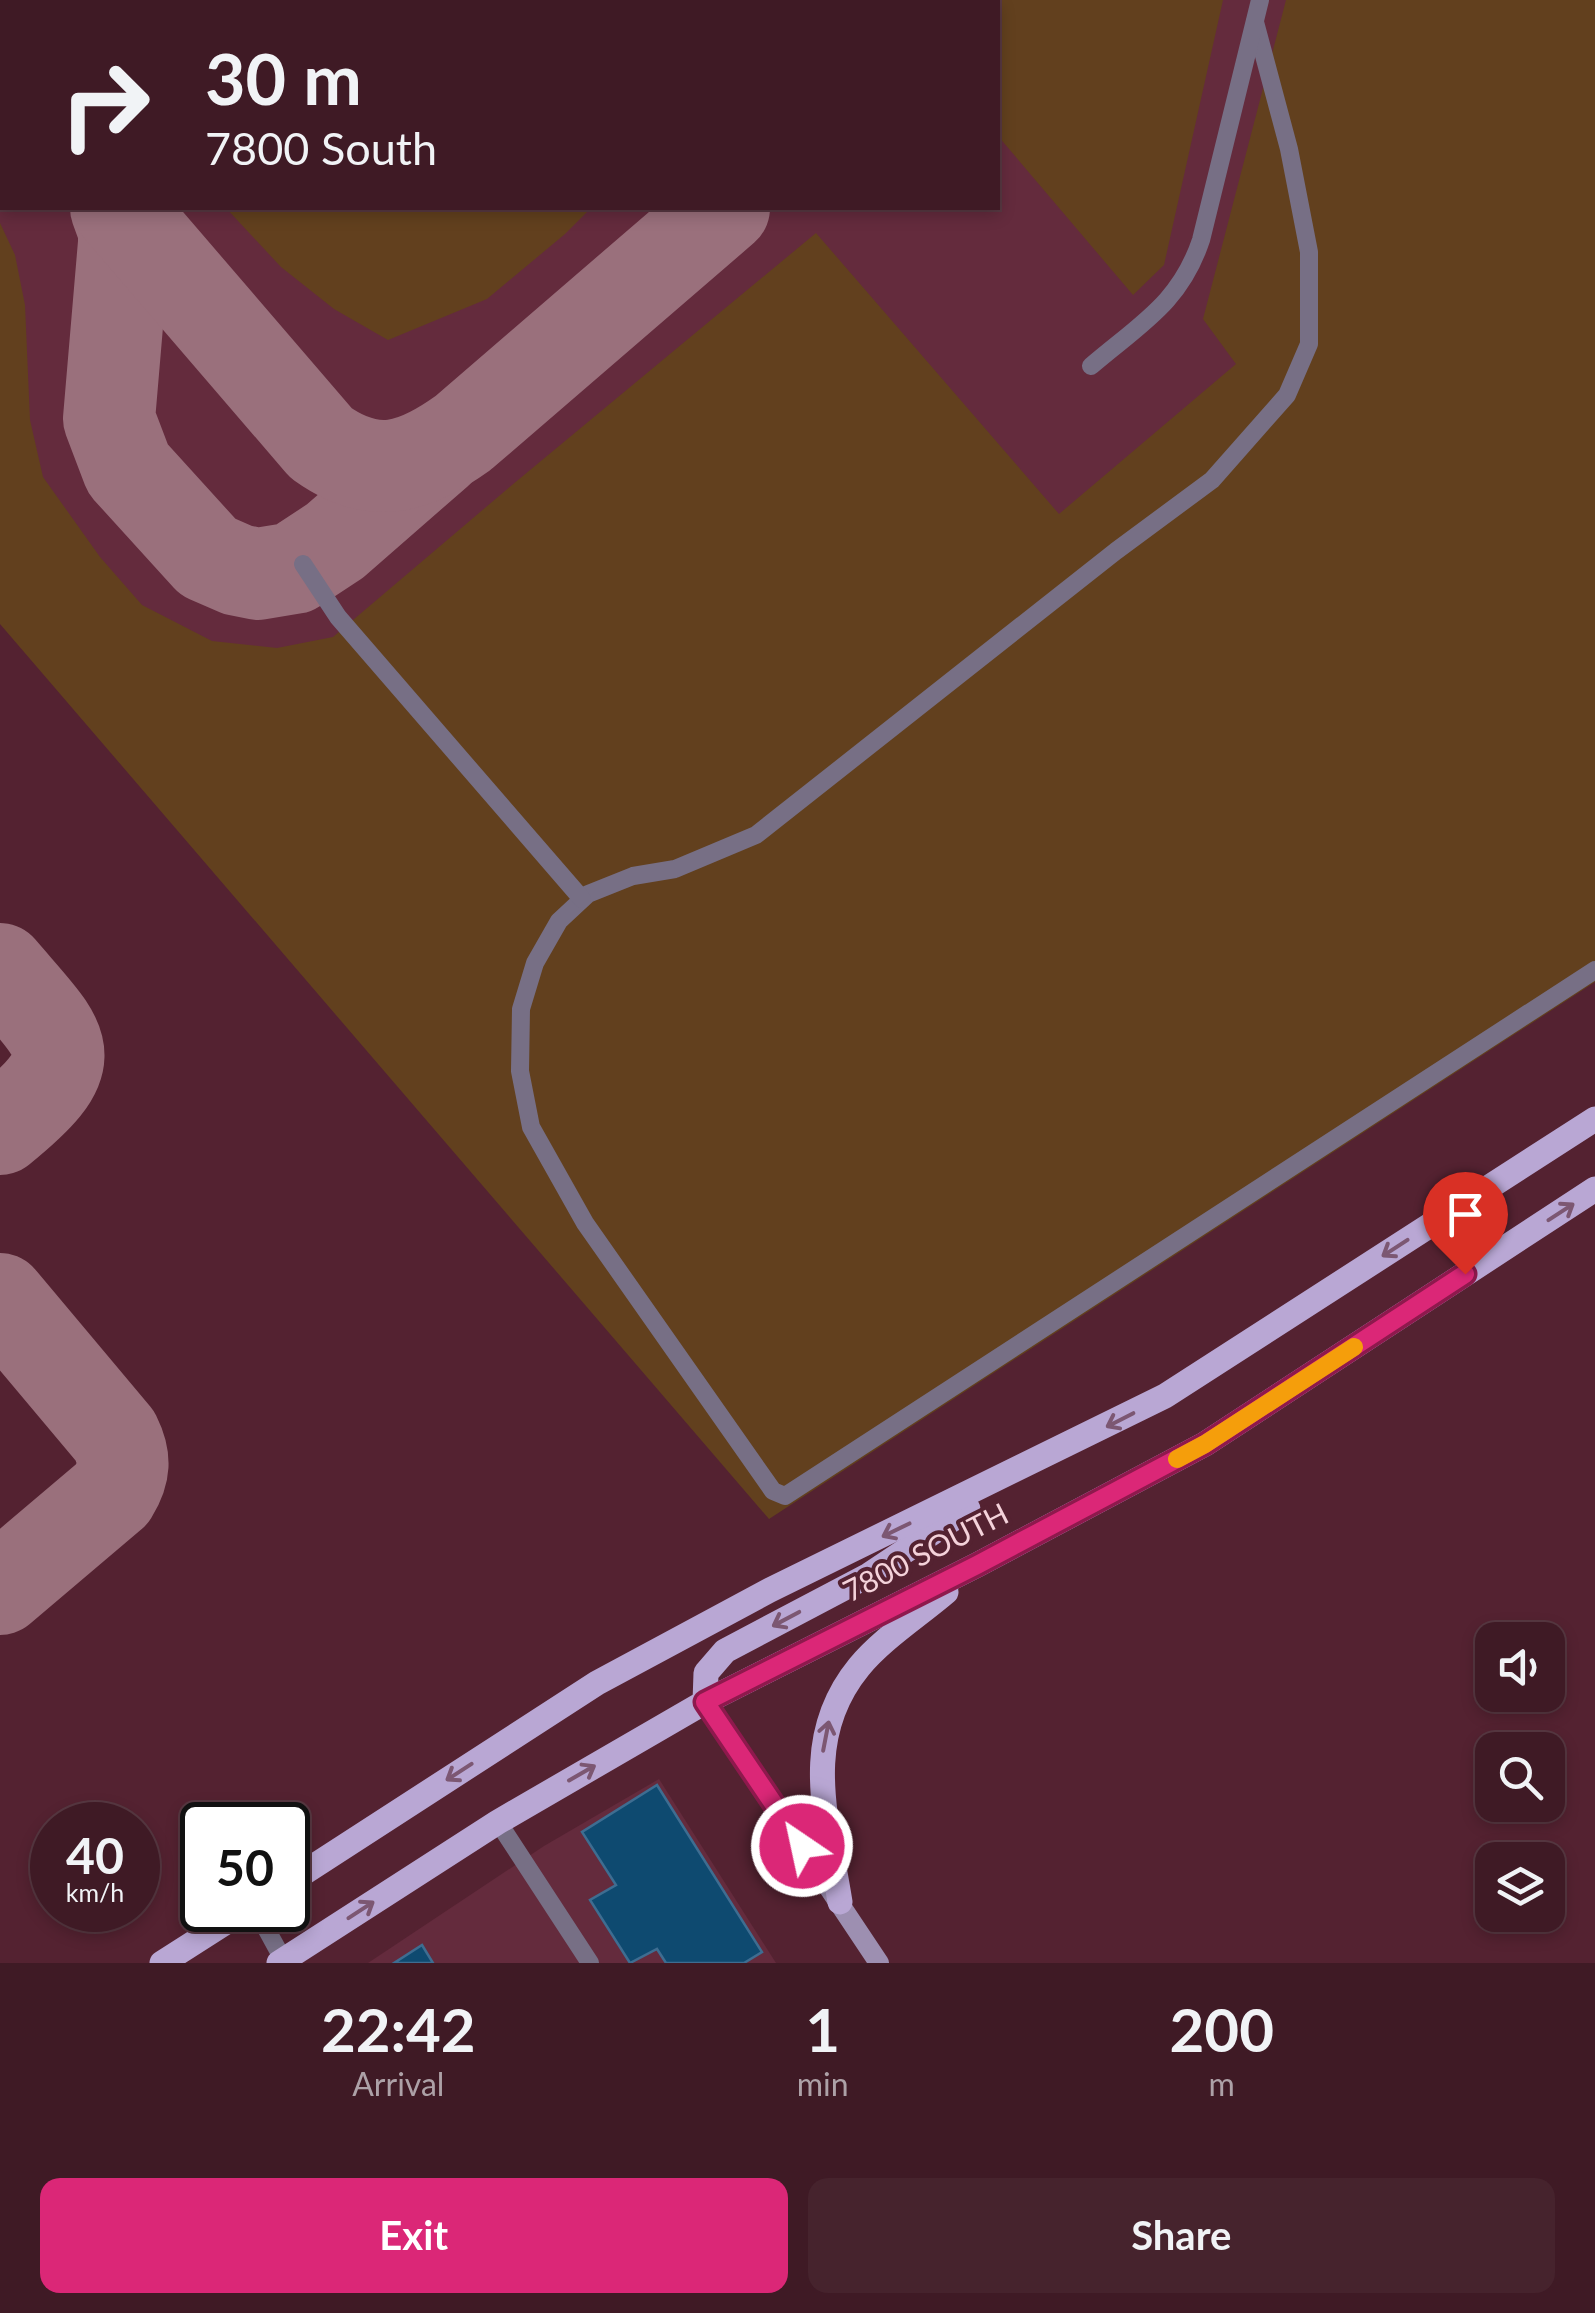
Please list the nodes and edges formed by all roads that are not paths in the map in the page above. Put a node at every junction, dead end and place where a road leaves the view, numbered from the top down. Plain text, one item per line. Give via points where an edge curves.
1 (1260, 0) edge
2 (1255, 22) junction
3 (1091, 366) dead end
4 (303, 564) dead end
5 (582, 900) junction
6 (1595, 970) edge
7 (1595, 1120) edge
8 (1595, 1190) edge
9 (1047, 1457) junction
10 (977, 1565) junction
11 (705, 1702) junction
12 (498, 1822) junction
13 (310, 1868) edge
14 (840, 1902) junction
15 (211, 1932) edge
16 (267, 1932) edge
17 (282, 1962) edge
18 (162, 1963) edge
19 (590, 1963) edge
20 (879, 1963) edge

1 - 2 lane
2 - 3 lane via 1191,270 1175,294
2 - 5 lane via 1309,252 1309,344 1287,395 1212,480 756,835
4 - 5 lane via 338,617
5 - 6 lane via 559,921 534,963 521,1010 520,1072 531,1127 585,1223 773,1491 785,1496
7 -> 9 main road, 7800 SOUTH via 1165,1396
10 -> 8 main road, 7800 SOUTH via 1205,1444
9 -> 11 main road via 869,1575 725,1652 706,1673
9 -> 13 main road, 7800 SOUTH via 770,1590 597,1683
10 - 11 main road, 7800 SOUTH
14 -> 10 main road via 820,1776 828,1722 860,1666
12 -> 11 main road, 7800 SOUTH
11 - 14 main road
17 -> 12 main road, 7800 SOUTH
12 - 19 lane
14 - 20 main road
15 - 18 main road
16 - 17 lane

